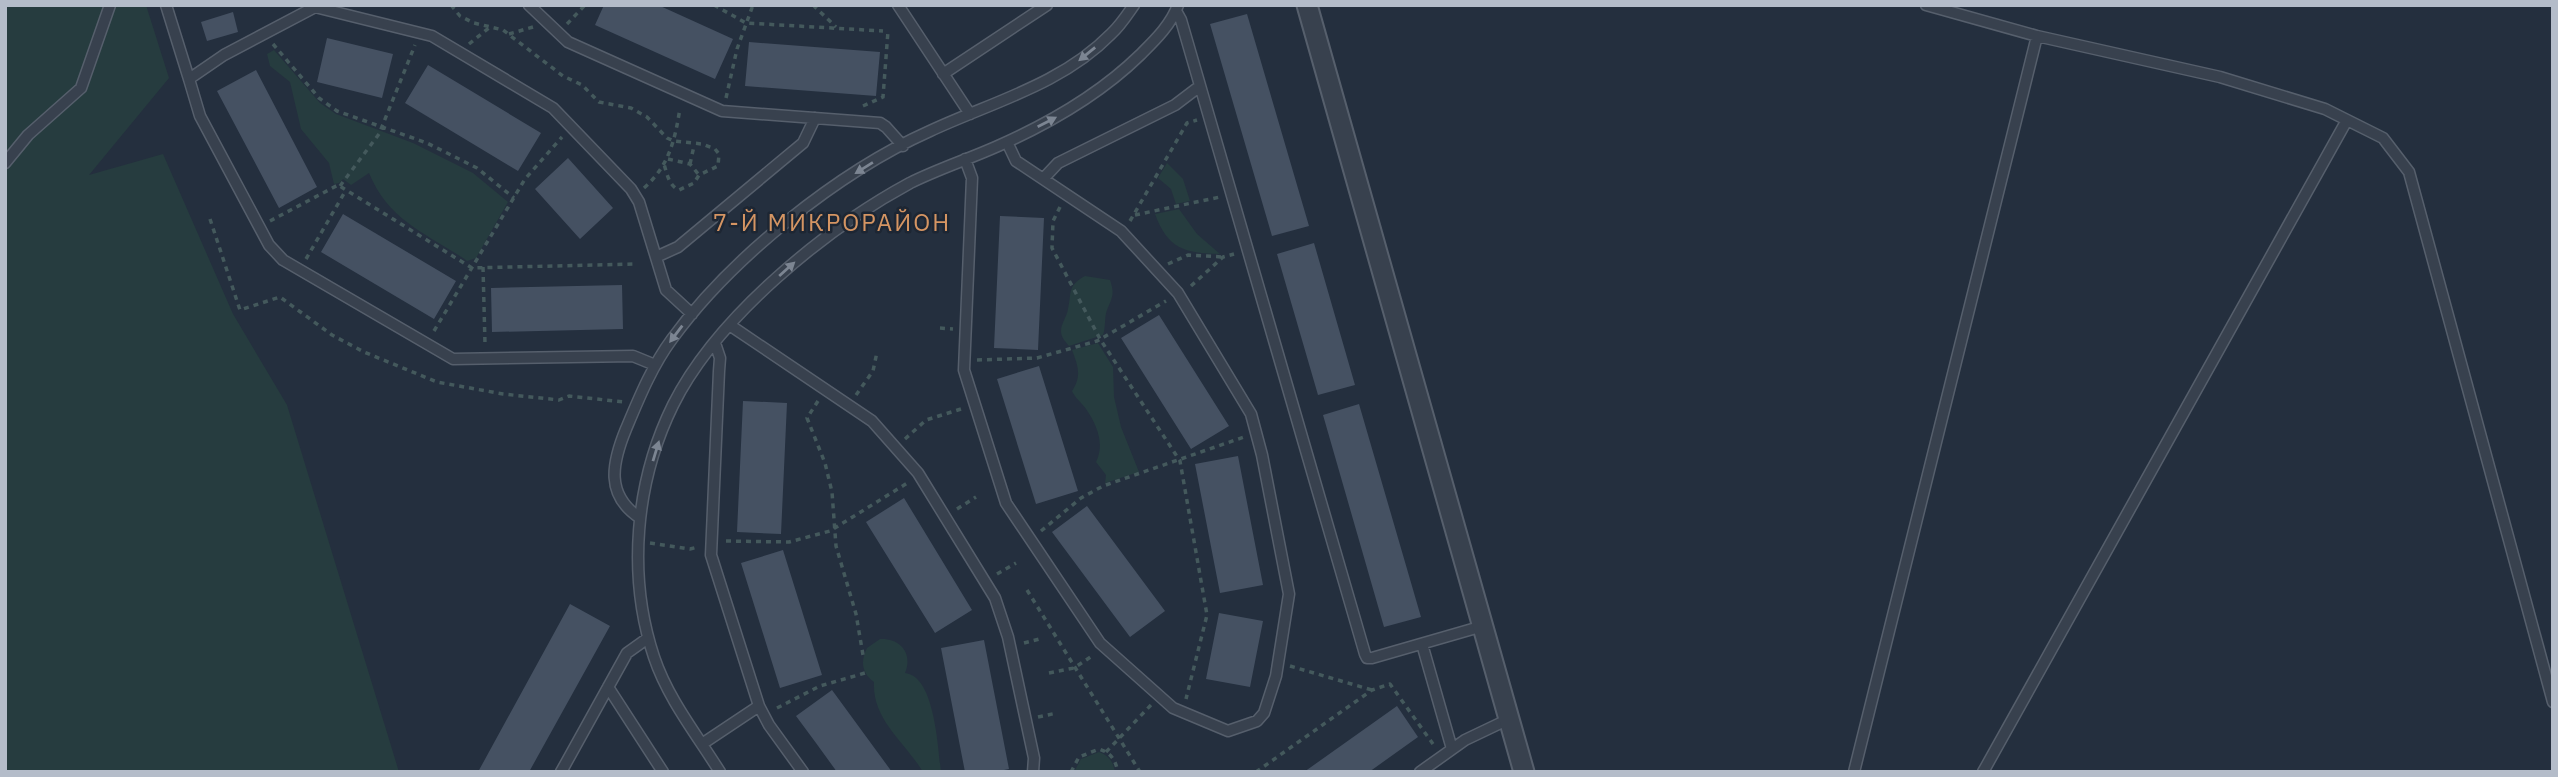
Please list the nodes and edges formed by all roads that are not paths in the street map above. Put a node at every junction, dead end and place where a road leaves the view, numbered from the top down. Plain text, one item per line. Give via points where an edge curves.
1 (110, 5) edge
2 (166, 5) edge
3 (529, 5) edge
4 (898, 5) edge
5 (1047, 5) edge
6 (1134, 5) edge
7 (1307, 5) edge
8 (1926, 5) edge
9 (1177, 8) edge
10 (2037, 36) junction
11 (943, 74) junction
12 (189, 79) junction
13 (1200, 86) junction
14 (970, 114) junction
15 (815, 118) junction
16 (2347, 120) junction
17 (1007, 142) junction
18 (902, 146) junction
19 (965, 159) junction
20 (5, 163) edge
21 (1043, 179) junction
22 (656, 257) junction
23 (692, 314) junction
24 (731, 326) junction
25 (715, 343) junction
26 (655, 365) junction
27 (640, 518) junction
28 (1483, 626) junction
29 (648, 638) junction
30 (1422, 644) junction
31 (608, 687) junction
32 (2553, 702) edge
33 (760, 711) junction
34 (1509, 719) junction
35 (702, 744) junction
36 (1452, 749) junction
37 (561, 772) edge
38 (663, 772) edge
39 (720, 772) edge
40 (803, 772) edge
41 (1033, 772) edge
42 (1420, 772) edge
43 (1524, 772) edge
44 (1854, 772) edge
45 (1983, 772) edge

1 - 20 lane via 81,88 28,135
2 - 12 lane
3 - 15 lane via 568,42 722,111
4 - 11 lane
5 - 11 lane
6 -> 14 lane via 1112,34 1053,78
7 - 28 street
8 - 10 lane
9 - 13 lane
17 -> 9 lane via 1104,86 1151,44
10 - 16 lane via 2220,77
10 - 44 lane
11 - 14 lane
12 - 22 lane via 224,55 316,7 432,36 553,108 636,195
12 - 26 lane via 200,116 259,227 275,254 299,269 444,356 461,360 633,356
13 - 21 lane via 1175,105 1058,163
13 - 30 lane via 1365,654 1372,658
14 - 18 lane
15 - 18 lane via 880,123
15 - 22 lane via 803,143 678,247
16 - 32 lane via 2383,138 2409,172
16 - 45 lane
17 - 19 lane
17 - 21 lane via 1016,162
18 -> 23 lane via 804,207
19 - 21 lane via 972,178 964,370 1006,503 1105,648 1173,708 1223,730 1234,730 1261,718 1279,663 1289,594 1251,414 1178,293 1121,231
24 -> 19 lane via 791,265 839,227 912,182
22 - 23 lane via 666,290
23 -> 26 lane
24 - 25 lane
24 - 41 lane via 872,421 918,473 996,598 1034,758
27 -> 25 lane via 655,451 673,406
25 - 33 lane via 720,358 711,555
26 - 27 lane via 618,449 614,475 617,494
27 - 29 lane via 639,595
28 - 30 lane
28 - 34 street
29 - 31 lane via 629,650
29 - 35 lane via 665,683
30 - 36 lane
31 - 37 lane
31 - 38 lane
33 - 35 lane
33 - 40 lane
34 - 36 lane
34 - 43 street
35 - 39 lane
36 - 42 lane

